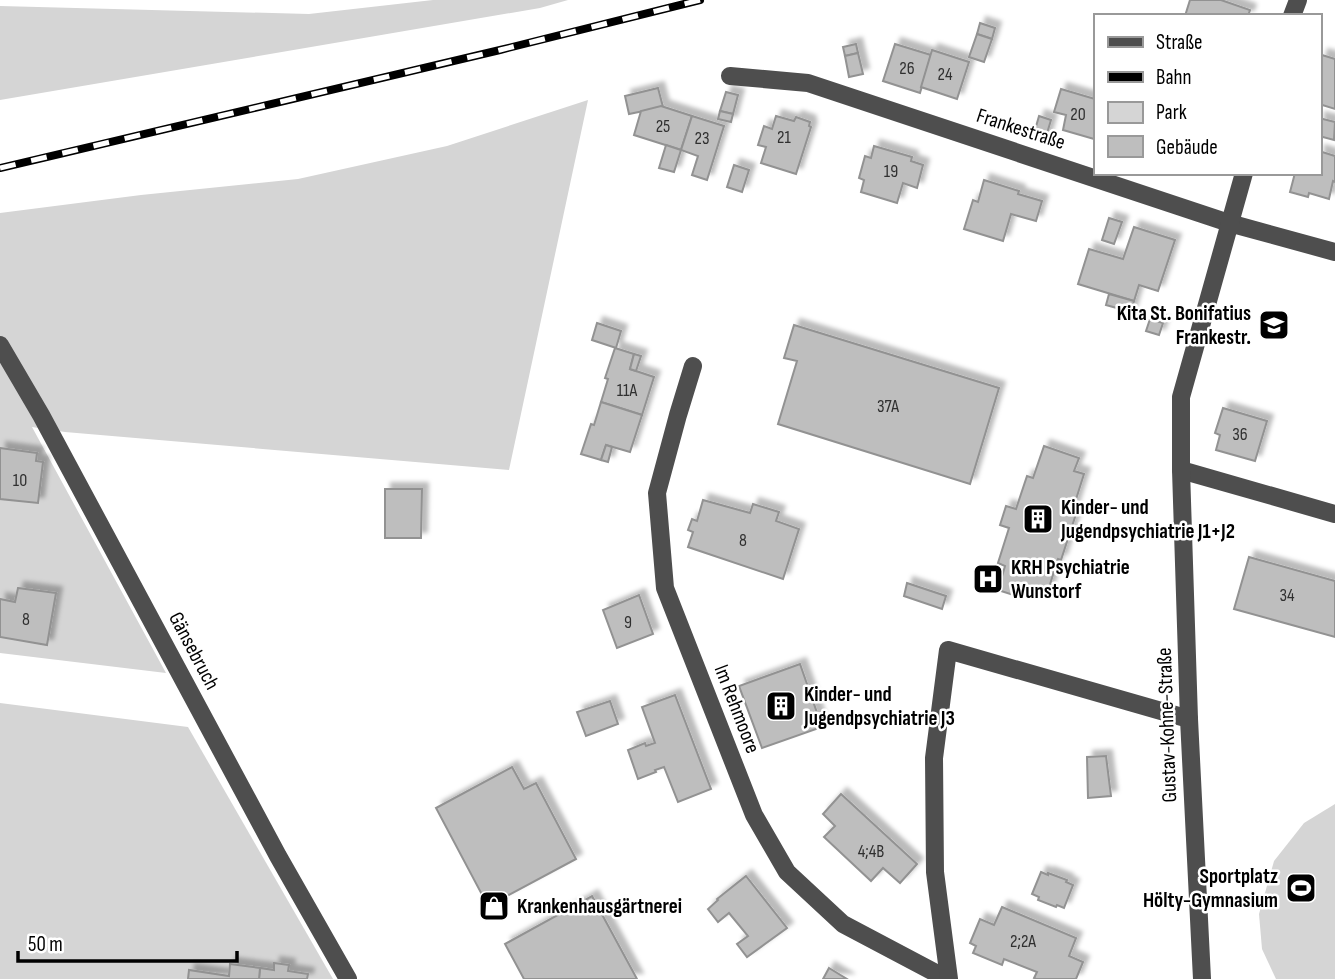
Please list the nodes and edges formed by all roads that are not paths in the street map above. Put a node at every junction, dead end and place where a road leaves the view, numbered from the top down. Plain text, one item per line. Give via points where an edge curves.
1 (730, 76) dead end
2 (1243, 175) edge
3 (1229, 223) junction
4 (1335, 252) edge
5 (0, 345) edge
6 (693, 366) dead end
7 (1181, 470) junction
8 (1335, 514) edge
9 (1189, 719) junction
10 (348, 979) edge
11 (948, 979) edge
12 (1202, 979) edge

1 - 3 street, Frankestraße via 808,83
2 - 3 street, Gustav-Kohne-Straße
3 - 4 street, Frankestraße
3 - 7 street, Gustav-Kohne-Straße via 1181,397
5 - 10 street, Gänsebruch
6 - 11 street, Im Rehmoore via 657,493 665,588 754,815 787,872 843,924
7 - 8 street
7 - 9 street, Gustav-Kohne-Straße
9 - 11 street, Im Rehmoore via 948,650 934,758 935,872
9 - 12 street, Gustav-Kohne-Straße

